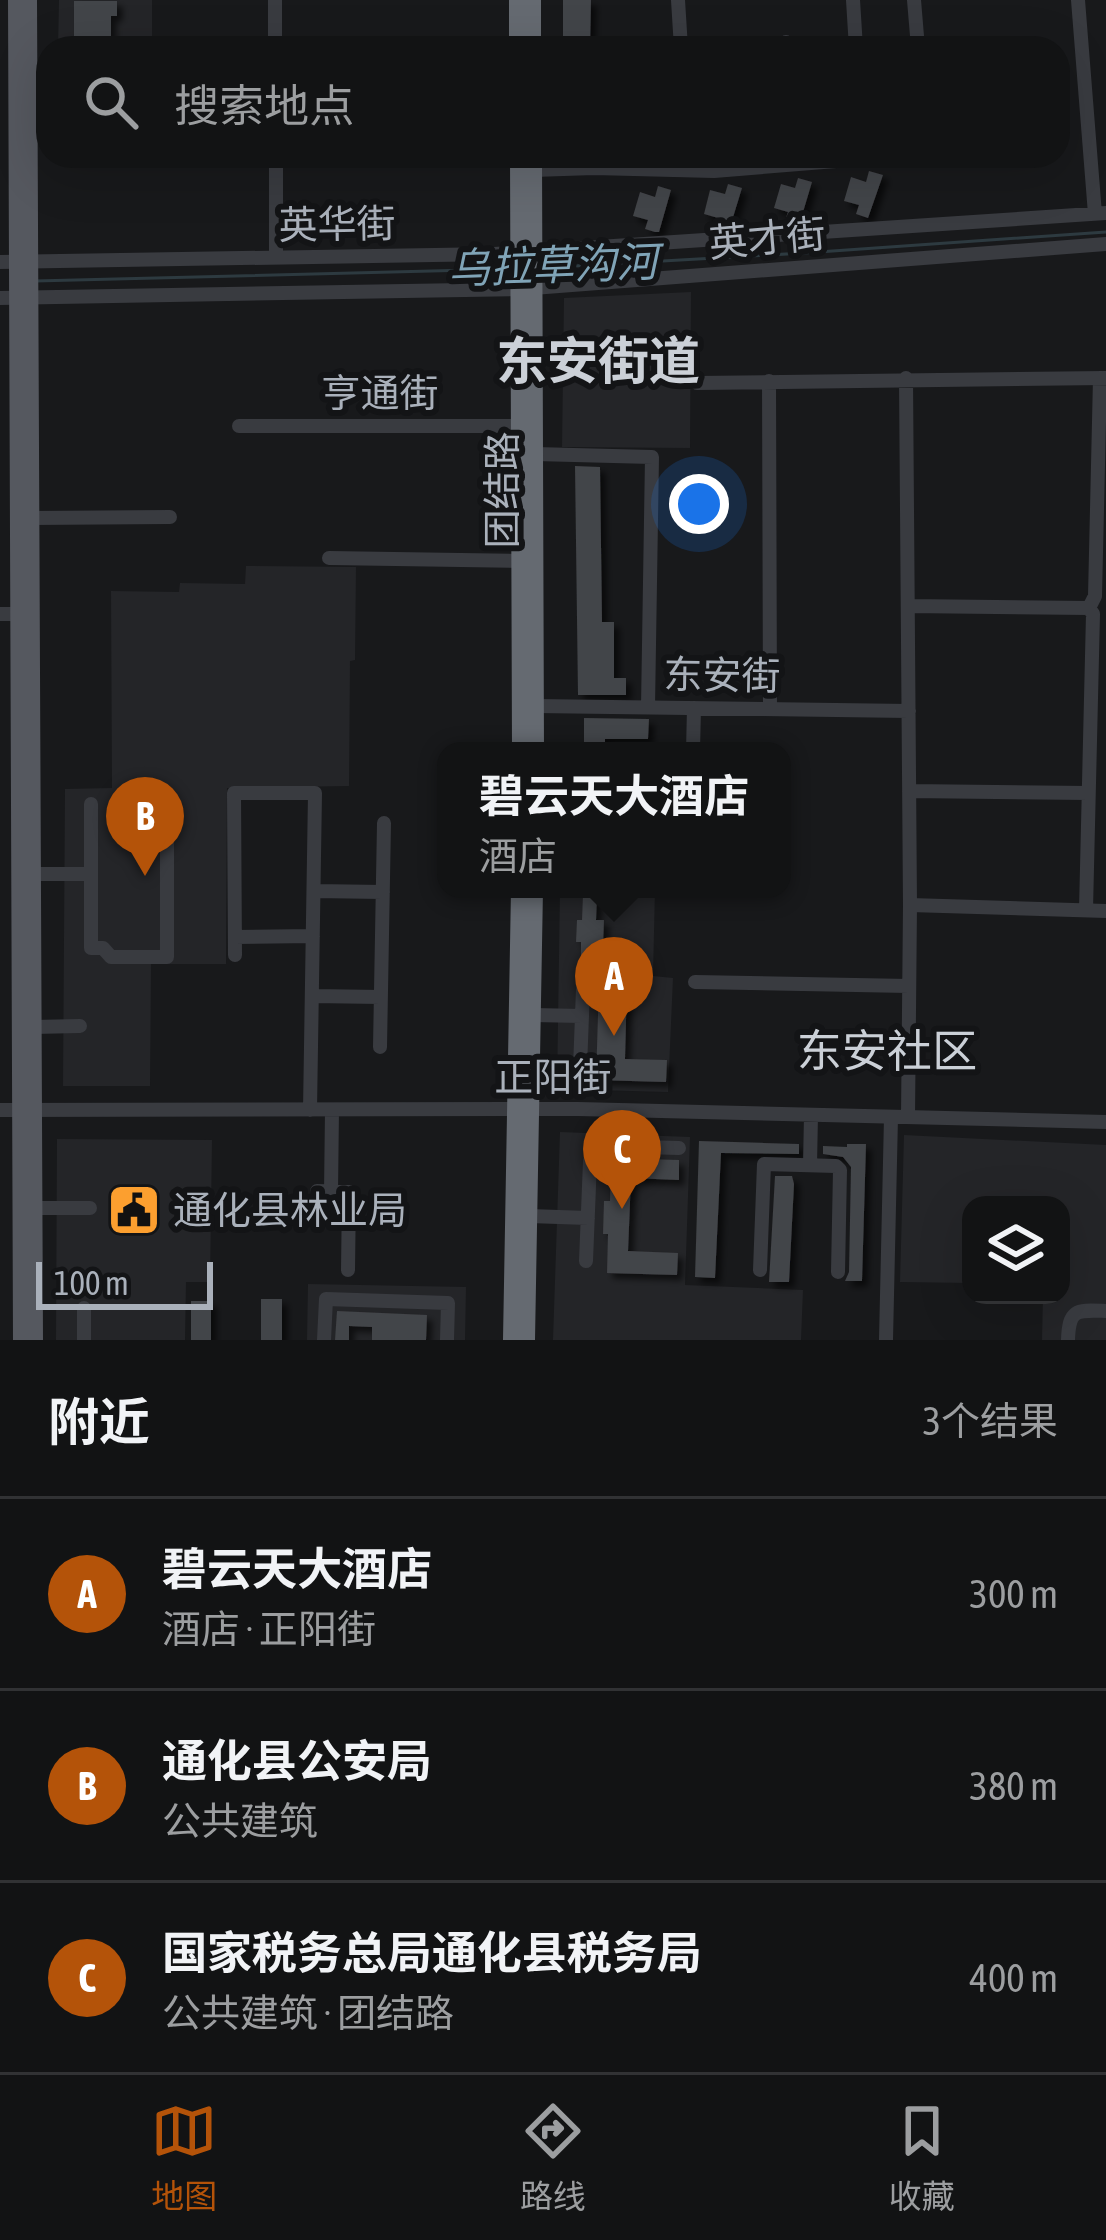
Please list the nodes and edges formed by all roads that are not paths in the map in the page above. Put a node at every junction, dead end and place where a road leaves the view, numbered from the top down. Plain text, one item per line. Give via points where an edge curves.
1 (16, 0) edge
2 (29, 0) edge
3 (275, 0) edge
4 (518, 0) edge
5 (532, 0) edge
6 (678, 0) edge
7 (853, 0) edge
8 (914, 0) edge
9 (1078, 0) edge
10 (275, 36) edge
11 (518, 36) edge
12 (532, 36) edge
13 (680, 36) edge
14 (855, 36) edge
15 (917, 36) edge
16 (36, 88) edge
17 (36, 148) edge
18 (276, 168) edge
19 (528, 168) edge
20 (1101, 214) edge
21 (1106, 244) edge
22 (526, 252) junction
23 (277, 258) junction
24 (19, 280) edge
25 (527, 288) junction
26 (906, 378) junction
27 (1103, 378) edge
28 (769, 381) junction
29 (697, 382) dead end
30 (239, 426) dead end
31 (520, 426) junction
32 (9, 439) edge
33 (535, 454) junction
34 (170, 517) dead end
35 (31, 518) junction
36 (329, 558) dead end
37 (521, 561) junction
38 (908, 607) junction
39 (1089, 608) junction
40 (9, 614) edge
41 (1098, 695) edge
42 (535, 706) junction
43 (648, 707) junction
44 (694, 708) junction
45 (770, 709) junction
46 (909, 711) junction
47 (521, 742) edge
48 (535, 742) edge
49 (693, 742) edge
50 (9, 760) edge
51 (910, 791) junction
52 (1088, 793) junction
53 (91, 804) dead end
54 (384, 824) dead end
55 (167, 827) dead end
56 (33, 874) junction
57 (91, 874) junction
58 (314, 891) junction
59 (383, 892) junction
60 (520, 898) edge
61 (534, 898) edge
62 (910, 904) junction
63 (1086, 910) junction
64 (1106, 911) edge
65 (313, 936) junction
66 (235, 937) junction
67 (235, 955) dead end
68 (694, 982) dead end
69 (909, 986) junction
70 (583, 989) dead end
71 (312, 996) junction
72 (381, 997) junction
73 (532, 1015) junction
74 (582, 1016) junction
75 (80, 1026) dead end
76 (33, 1027) junction
77 (380, 1047) dead end
78 (532, 1067) junction
79 (524, 1109) junction
80 (0, 1110) edge
81 (27, 1110) junction
82 (310, 1110) junction
83 (332, 1110) junction
84 (811, 1115) junction
85 (891, 1117) junction
86 (908, 1117) junction
87 (1106, 1122) edge
88 (679, 1148) dead end
89 (810, 1165) junction
90 (34, 1208) junction
91 (90, 1208) dead end
92 (529, 1216) junction
93 (588, 1218) junction
94 (586, 1261) dead end
95 (348, 1270) dead end
96 (760, 1270) dead end
97 (838, 1272) dead end
98 (84, 1307) dead end
99 (1106, 1311) edge
100 (22, 1340) edge
101 (34, 1340) edge
102 (84, 1340) edge
103 (324, 1340) edge
104 (447, 1340) edge
105 (512, 1340) edge
106 (526, 1340) edge
107 (886, 1340) edge
108 (1068, 1340) edge

1 - 24 main road
2 - 16 main road
3 - 10 street
4 - 11 highway
5 - 12 highway
6 - 13 street
7 - 14 street
8 - 15 street
9 - 20 street
17 - 24 main road
18 - 23 street
19 - 22 highway, 团结路
20 - 22 street, 英华街
21 - 25 street, 英才街
22 - 23 street, 英华街
22 - 25 highway, 团结路
23 - 24 street, 英华街
24 - 25 street, 英才街
24 - 32 main road
24 - 35 main road
25 - 31 highway, 团结路
25 - 33 highway, 团结路
26 - 27 street
26 - 28 street
26 - 38 street
27 - 39 street
28 - 29 street
28 - 45 street
30 - 31 street, 亨通街
31 - 37 highway, 团结路
32 - 40 main road
33 - 42 highway, 团结路
33 - 43 street via 652,457
34 - 35 street
35 - 56 main road
36 - 37 street
37 - 47 highway, 团结路
38 - 39 street
38 - 46 street
39 - 41 street
40 - 50 main road
41 - 52 street
42 - 43 street, 东安街
42 - 48 highway, 团结路
43 - 44 street, 东安街
44 - 45 street, 东安街
44 - 49 street
45 - 46 street, 东安街
46 - 51 street
50 - 81 main road
51 - 52 street
51 - 62 street
52 - 63 street
53 - 57 street
54 - 59 street
55 - 57 street via 167,957 111,957 91,948
56 - 57 street
56 - 76 main road
58 - 59 street
58 - 65 street
58 - 66 street via 315,793 234,793
59 - 72 street
60 - 79 highway
61 - 73 highway
62 - 63 street
62 - 69 street
63 - 64 street
65 - 66 street
65 - 71 street
66 - 67 street
68 - 69 street
69 - 86 street
70 - 74 street
71 - 72 street
71 - 82 street
72 - 77 street
73 - 74 street
73 - 78 highway
74 - 78 street via 580,1068
75 - 76 street
76 - 81 main road
78 - 79 highway
79 - 83 street, 正阳街
79 - 84 street, 正阳街
79 - 92 highway
79 - 105 highway
80 - 81 street, 正阳街
81 - 82 street, 正阳街
81 - 90 main road
81 - 100 main road
82 - 83 street, 正阳街
83 - 95 street via 324,1191 349,1192
84 - 85 street, 正阳街
84 - 89 street
85 - 86 street, 正阳街
85 - 107 street
86 - 87 street, 正阳街
88 - 93 street via 596,1152
89 - 96 street via 762,1167
89 - 97 street via 841,1171
90 - 91 street
90 - 101 main road
92 - 93 street
92 - 106 highway
93 - 94 street
98 - 102 street
99 - 108 street via 1074,1314
103 - 104 street via 326,1299 448,1303

